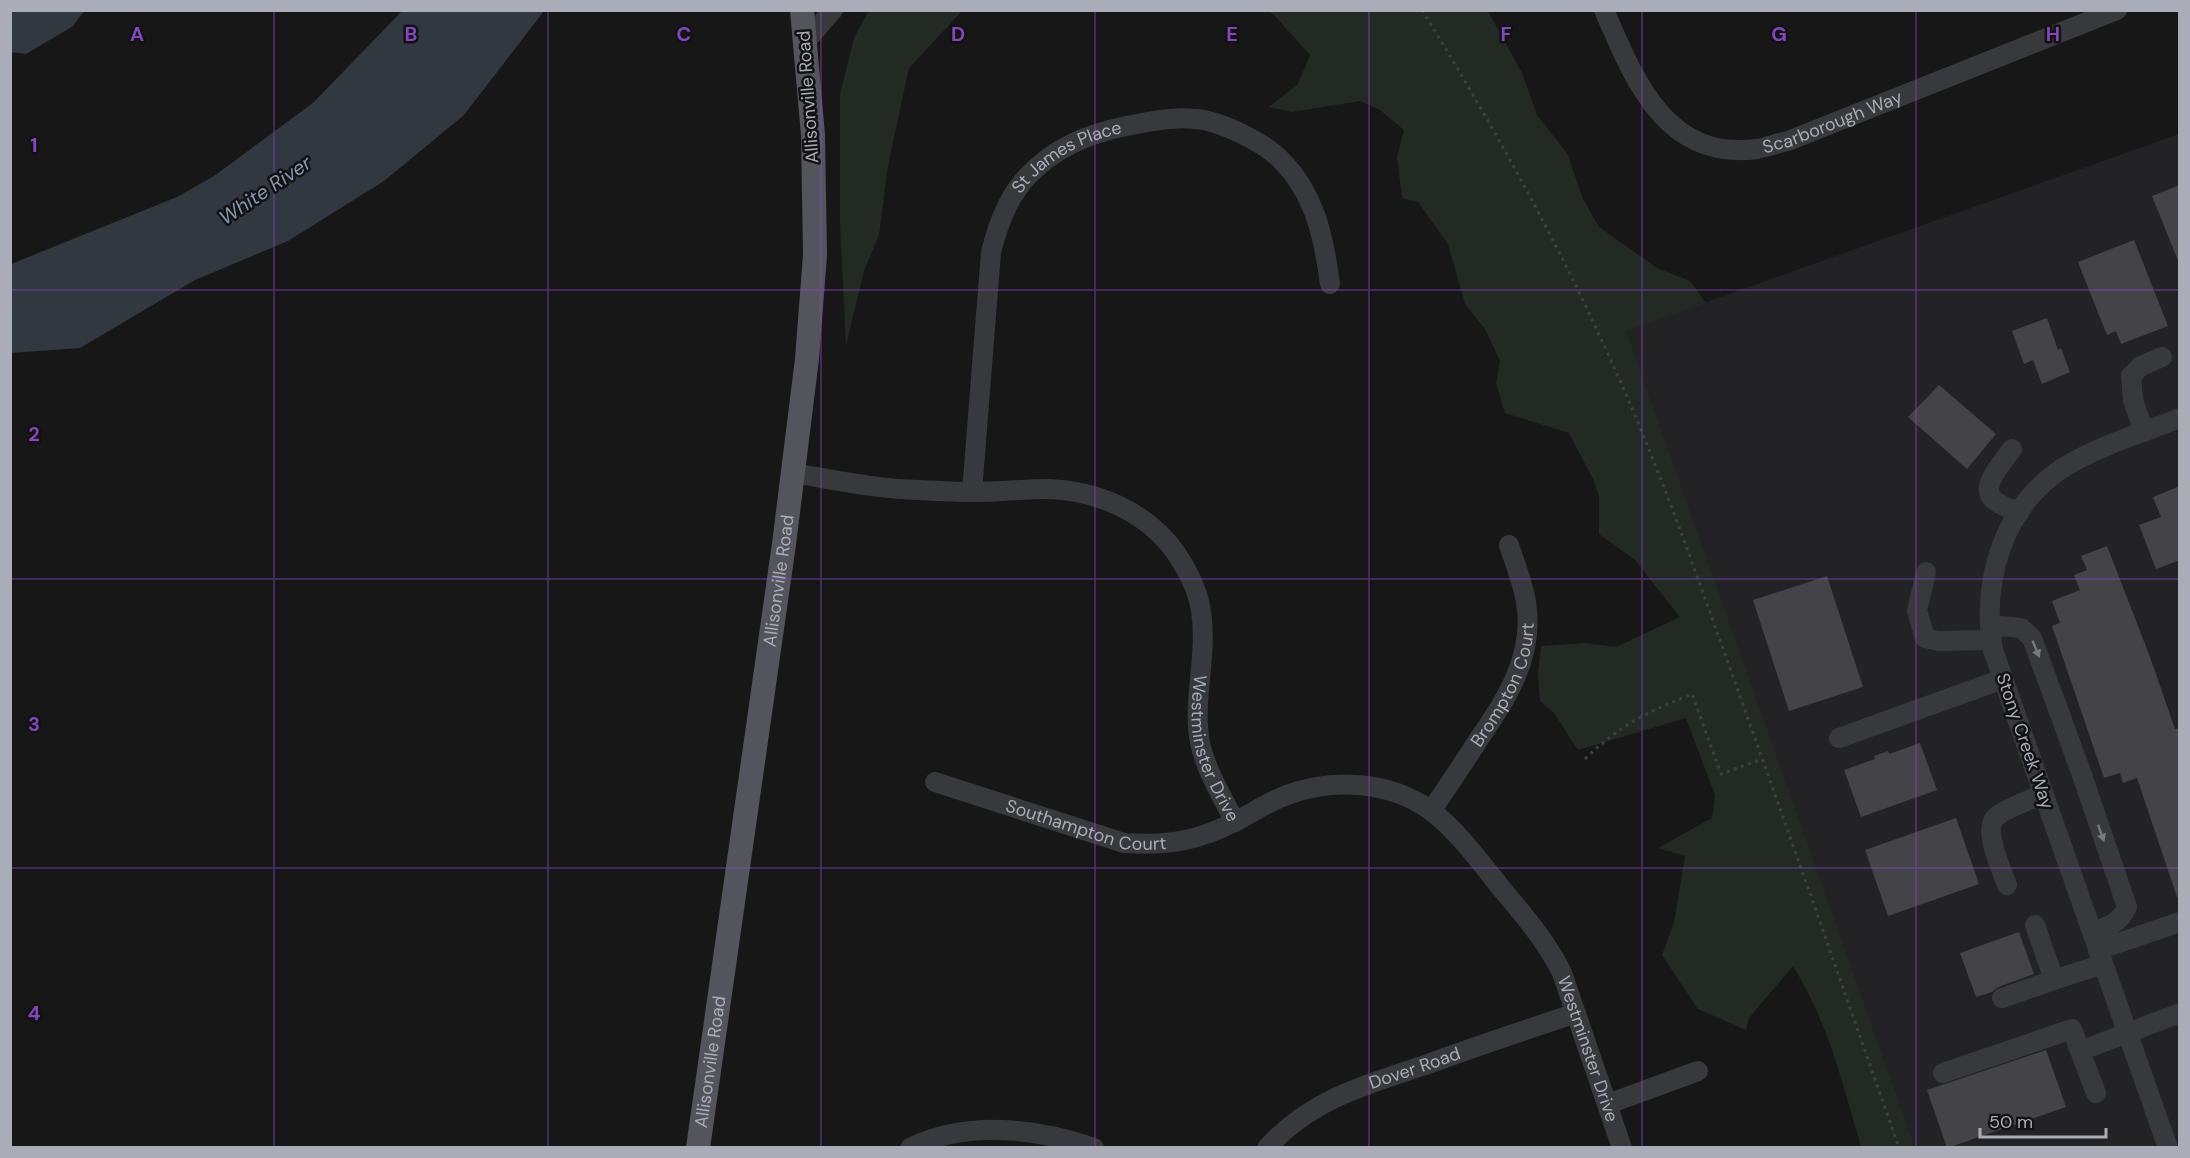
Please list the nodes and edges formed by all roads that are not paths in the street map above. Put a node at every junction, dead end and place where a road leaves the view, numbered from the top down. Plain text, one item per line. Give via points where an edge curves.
1 (802, 10) edge
2 (833, 10) edge
3 (1604, 10) edge
4 (2117, 10) edge
5 (805, 42) junction
6 (1330, 284) dead end
7 (2162, 357) dead end
8 (2180, 418) edge
9 (2144, 432) junction
10 (2012, 449) dead end
11 (793, 474) junction
12 (972, 492) junction
13 (2019, 513) junction
14 (1509, 545) dead end
15 (1926, 572) dead end
16 (1990, 632) junction
17 (2003, 679) junction
18 (1839, 738) dead end
19 (935, 782) dead end
20 (2043, 794) junction
21 (1431, 811) junction
22 (1235, 822) junction
23 (2007, 885) dead end
24 (2180, 922) edge
25 (2035, 925) dead end
26 (2098, 949) junction
27 (2054, 980) junction
28 (2002, 998) dead end
29 (1576, 1013) junction
30 (2180, 1013) edge
31 (2127, 1032) junction
32 (2080, 1051) junction
33 (1698, 1071) dead end
34 (1943, 1073) dead end
35 (2096, 1093) dead end
36 (1608, 1104) junction
37 (698, 1148) edge
38 (910, 1148) edge
39 (1094, 1148) edge
40 (1267, 1148) edge
41 (1622, 1148) edge
42 (2168, 1148) edge

1 - 5 main road, Allisonville Road
2 - 5 street
3 - 4 street, Scarborough Way via 1642,92 1668,123 1694,141 1733,150 1758,149 1788,141
5 - 11 main road, Allisonville Road via 813,135 815,255
6 - 12 street, St James Place via 1316,211 1298,179 1280,158 1252,140 1198,119 1172,118 1091,134 1070,144 1021,184 1005,208 990,252
7 - 9 street via 2141,366 2131,376 2133,400
8 - 9 street, Stony Creek Way
9 - 13 street, Stony Creek Way via 2066,466
10 - 13 street via 1990,483 1989,492 1993,500
11 - 12 street, Westminster Drive via 901,489
11 - 37 main road, Allisonville Road
12 - 22 street, Westminster Drive via 1047,489 1090,495 1133,513 1169,544 1195,586 1201,610 1200,741
13 - 16 street, Stony Creek Way via 2003,540 1993,570
14 - 21 street, Brompton Court via 1527,603 1524,654 1517,678
15 - 16 street via 1917,611 1925,638 1939,641
16 - 17 street, Stony Creek Way
16 -> 26 street via 2021,628 2032,638 2122,890 2127,907
17 - 18 street
17 - 20 street, Stony Creek Way
19 - 22 street, Southampton Court via 1124,843 1192,840
20 - 23 street via 1995,817 1991,826 1991,838
20 - 26 street, Stony Creek Way
21 - 22 street, Westminster Drive via 1392,791 1333,783 1285,795
21 - 29 street, Westminster Drive via 1487,870 1555,959
24 - 26 street
25 - 27 street
26 - 27 street
26 - 31 street, Stony Creek Way
27 - 28 street
29 - 36 street, Westminster Drive
29 - 40 street, Dover Road via 1347,1092 1300,1116
30 - 31 street
31 - 32 street
31 - 42 street, Stony Creek Way
32 - 34 street via 2072,1029
32 - 35 street
33 - 36 street
36 - 41 street, Westminster Drive
38 - 39 street via 929,1138 976,1130 1027,1132

